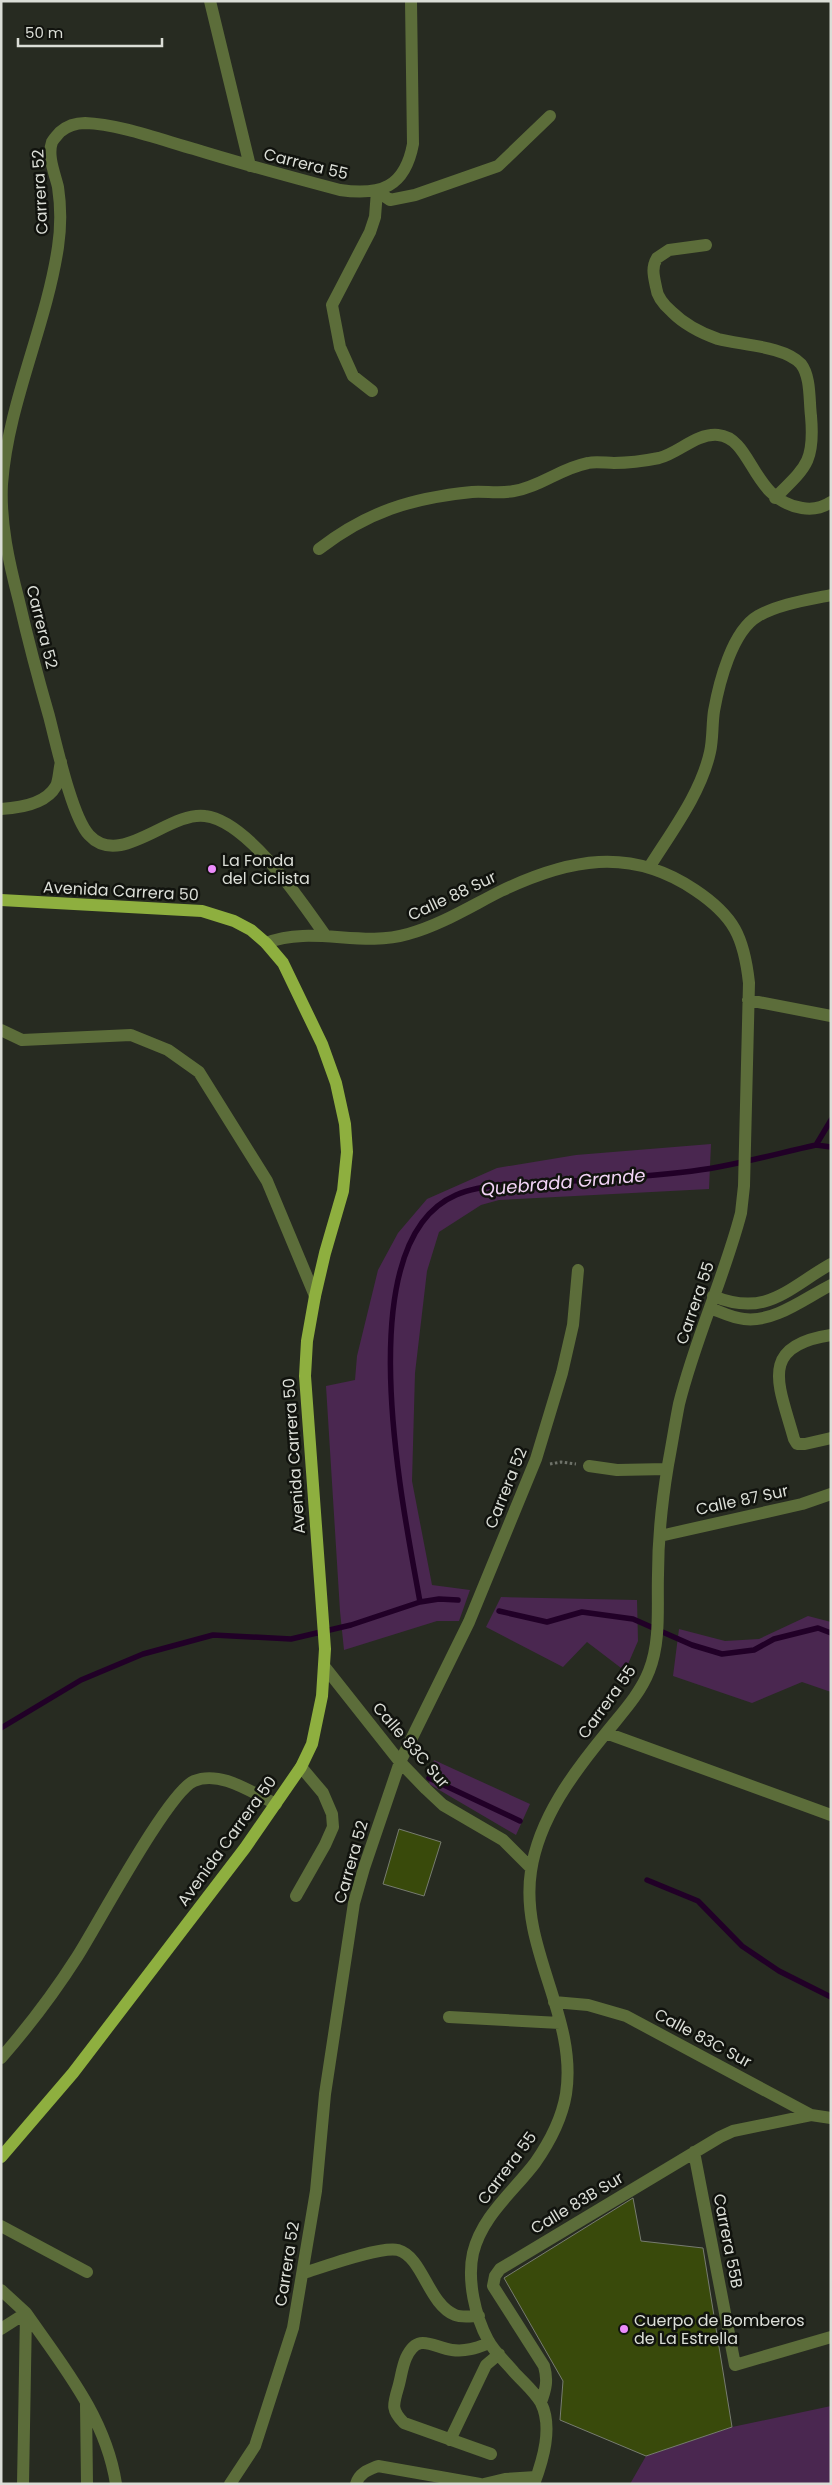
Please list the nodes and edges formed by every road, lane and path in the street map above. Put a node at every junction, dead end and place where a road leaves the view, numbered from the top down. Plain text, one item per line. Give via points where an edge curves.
1 (210, 1) edge
2 (411, 1) edge
3 (550, 116) dead end
4 (59, 132) joint
5 (250, 166) junction
6 (377, 191) junction
7 (706, 245) dead end
8 (372, 391) dead end
9 (775, 498) junction
10 (831, 502) edge
11 (319, 549) dead end
12 (831, 595) edge
13 (61, 762) junction
14 (1, 809) edge
15 (650, 866) junction
16 (1, 900) edge
17 (325, 934) junction
18 (266, 943) junction
19 (748, 1000) junction
20 (830, 1016) edge
21 (1, 1030) edge
22 (831, 1264) edge
23 (578, 1270) dead end
24 (831, 1285) edge
25 (315, 1296) junction
26 (712, 1302) junction
27 (831, 1335) edge
28 (831, 1438) edge
29 (589, 1466) joint
30 (667, 1469) junction
31 (526, 1483) junction
32 (831, 1494) edge
33 (660, 1536) junction
34 (324, 1666) junction
35 (606, 1733) junction
36 (400, 1762) junction
37 (301, 1767) junction
38 (276, 1804) junction
39 (831, 1815) edge
40 (531, 1868) junction
41 (296, 1896) dead end
42 (554, 2002) junction
43 (449, 2017) dead end
44 (560, 2022) junction
45 (1, 2058) edge
46 (811, 2115) junction
47 (831, 2118) edge
48 (694, 2152) junction
49 (1, 2157) edge
50 (1, 2226) edge
51 (87, 2272) dead end
52 (304, 2273) junction
53 (1, 2290) edge
54 (26, 2313) junction
55 (479, 2316) junction
56 (1, 2330) edge
57 (831, 2337) edge
58 (489, 2343) junction
59 (499, 2354) junction
60 (86, 2399) junction
61 (541, 2402) junction
62 (450, 2440) junction
63 (490, 2454) dead end
64 (422, 2479) edge
65 (535, 2480) edge
66 (23, 2484) edge
67 (87, 2484) edge
68 (116, 2484) edge
69 (230, 2484) edge
70 (356, 2484) edge
71 (480, 2484) edge
72 (484, 2484) edge

1 - 5 street
2 - 6 street, Carrera 55 via 413,144 410,163 400,177
3 - 6 street via 498,166 415,195 390,200
4 - 5 street, Carrera 55 via 72,125 89,124 142,134
4 - 13 street, Carrera 52 via 52,142 51,155 61,219 58,246 53,276 12,425 2,487 8,558
5 - 6 street, Carrera 55 via 340,190
6 - 8 street via 370,232 332,305 340,347 353,376
7 - 9 street via 670,250 657,258 653,272 656,293 663,303 682,321 707,335 789,355 802,365 808,379 813,435 811,453 801,472
9 - 10 street via 792,506 811,509
9 - 11 street via 754,473 741,447 727,437 710,435 665,457 641,462 588,463 515,491 445,496 388,509 340,533
12 - 15 street via 797,602 757,617 738,637 714,710 710,752 697,788
13 - 14 street via 56,786 47,796 32,804
13 - 17 street, Carrera 52 via 80,822 97,841 122,845 190,816 220,820 245,838 284,877
15 - 17 street, Calle 88 Sur via 625,861 598,862 537,875 424,929 393,938
15 - 19 street, Carrera 55 via 686,884 730,920 746,955
16 - 18 main road, Avenida Carrera 50 via 202,910 234,921
17 - 18 street, Calle 88 Sur via 281,937
18 - 25 main road, Avenida Carrera 50 via 283,963 322,1044 336,1083 345,1124 347,1152 343,1191
19 - 20 street
19 - 26 street, Carrera 55 via 741,1213
21 - 25 street via 22,1040 131,1035 168,1050 199,1072 267,1181
22 - 26 street via 794,1289 765,1302 747,1305
23 - 31 street, Carrera 52 via 573,1325 562,1373
24 - 26 street via 788,1308 758,1319 732,1316
25 - 34 main road, Avenida Carrera 50 via 305,1376
26 - 30 street, Carrera 55 via 680,1402
27 - 28 street via 813,1337 792,1347 782,1358 778,1374 797,1444
29 - 30 street via 617,1470
29 - 31 path via 560,1462 545,1466
30 - 33 street, Carrera 55
31 - 36 street, Carrera 52 via 469,1622
32 - 33 street, Calle 87 Sur via 802,1504
33 - 35 street, Carrera 55 via 658,1618 650,1669 642,1687
34 - 36 street, Calle 83C Sur
34 - 37 main road, Avenida Carrera 50 via 318,1723
35 - 39 street
35 - 40 street, Carrera 55 via 559,1797
36 - 40 street, Calle 83C Sur via 443,1805 503,1840
36 - 52 street, Carrera 52 via 354,1903 325,2094
37 - 38 main road, Avenida Carrera 50
37 - 41 street via 323,1793 332,1814 332,1827
38 - 45 street via 225,1780 212,1778 194,1781 180,1790 76,1958 26,2029
38 - 49 main road, Avenida Carrera 50 via 73,2073
40 - 42 street, Carrera 55 via 531,1920
42 - 44 street, Carrera 55
42 - 46 street, Calle 83C Sur via 588,2005 626,2016
43 - 44 street
44 - 55 street, Carrera 55 via 567,2074 566,2094 559,2118 535,2163 505,2196 481,2231 472,2255 472,2287
46 - 47 street, Calle 83C Sur
46 - 48 street, Calle 83B Sur via 733,2131
48 - 57 street, Carrera 55B via 735,2365
48 - 61 street, Calle 83B Sur via 500,2269 495,2276 494,2286 544,2366 546,2390
50 - 51 street
52 - 55 street via 380,2251 398,2250 410,2258 438,2304 457,2316
52 - 69 street, Carrera 52 via 293,2328 256,2446
53 - 54 street
54 - 56 street
54 - 60 street
54 - 66 street
55 - 58 street, Carrera 55
58 - 59 street, Carrera 55
58 - 62 street via 472,2350 450,2350 429,2342 414,2346 406,2358 394,2403 395,2414 404,2422
59 - 61 street, Carrera 55
59 - 62 street via 486,2365
60 - 67 street
60 - 68 street via 112,2459
61 - 65 street, Carrera 55 via 546,2419 546,2442
62 - 63 street
64 - 70 street via 378,2466 366,2471
64 - 71 street
65 - 72 street via 505,2479

